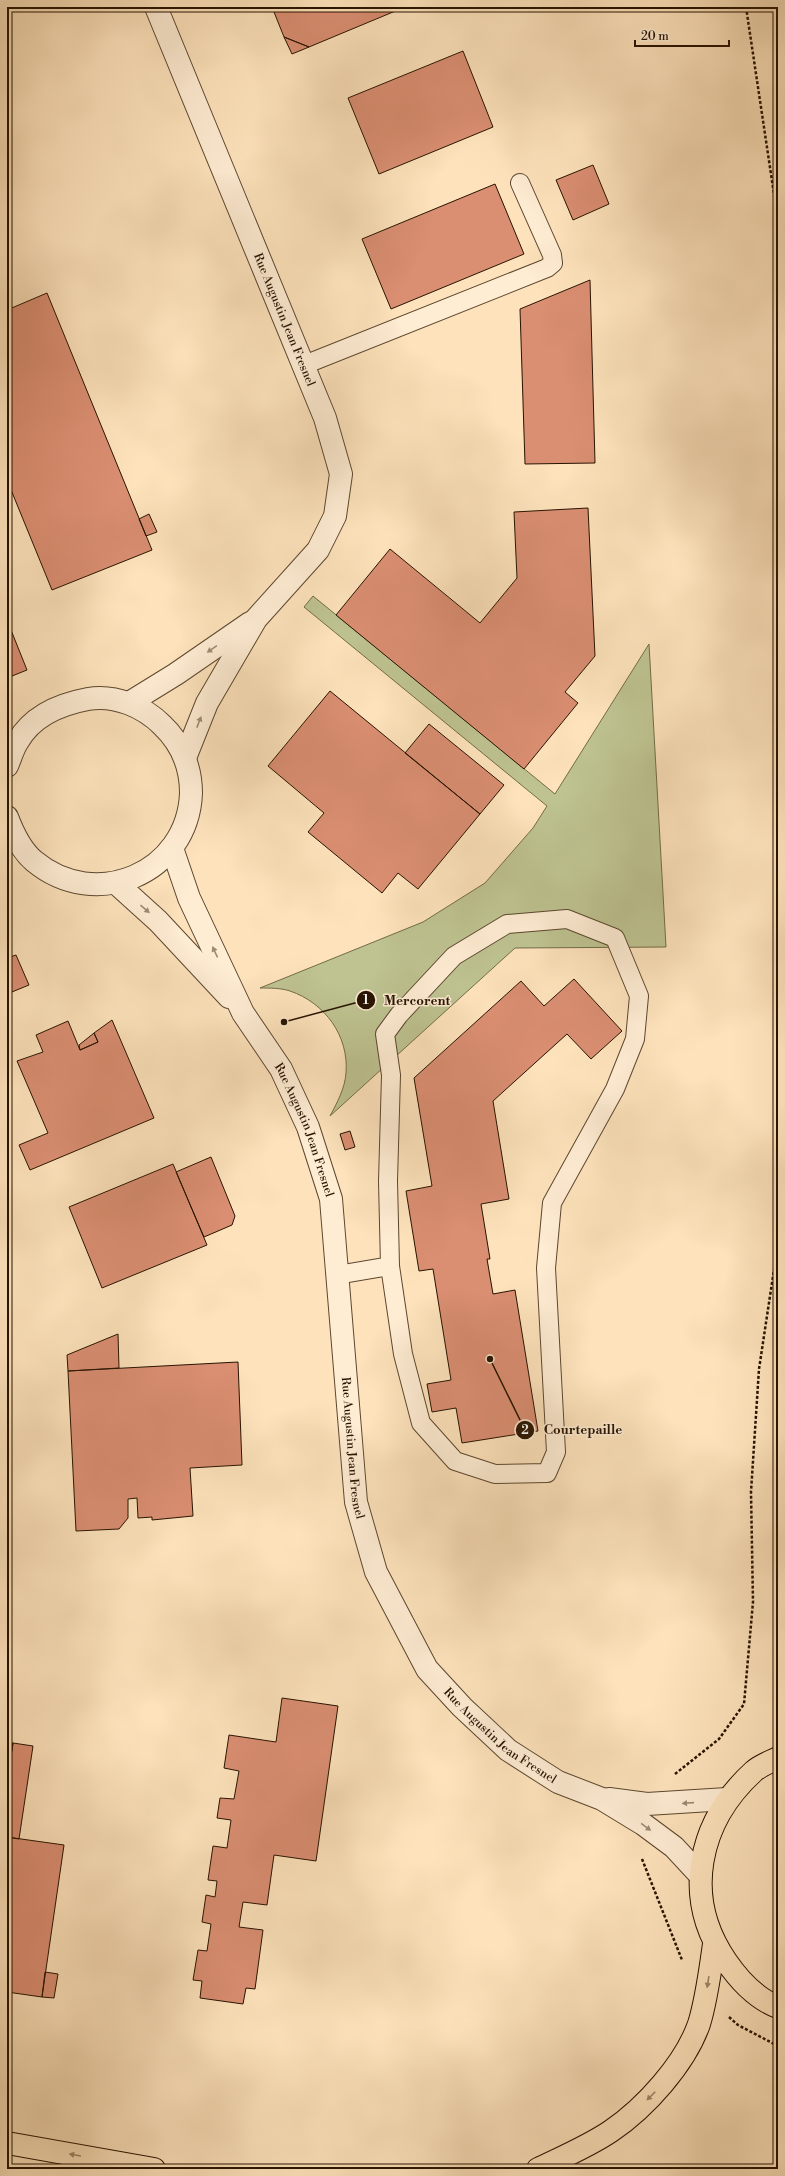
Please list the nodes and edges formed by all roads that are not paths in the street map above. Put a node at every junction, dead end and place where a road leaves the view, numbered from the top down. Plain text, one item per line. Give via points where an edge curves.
1 (156, 7) edge
2 (520, 183) dead end
3 (304, 365) junction
4 (256, 619) junction
5 (128, 702) junction
6 (186, 758) junction
7 (7, 766) edge
8 (10, 830) edge
9 (172, 848) junction
10 (116, 883) junction
11 (243, 1013) junction
12 (390, 1266) junction
13 (337, 1275) junction
14 (778, 1758) edge
15 (727, 1799) junction
16 (645, 1814) junction
17 (700, 1875) junction
18 (714, 1944) junction
19 (778, 2007) edge
20 (7, 2143) edge
21 (154, 2169) edge
22 (538, 2169) edge

1 - 3 street, Rue Augustin Jean Fresnel
2 - 3 lane via 552,255 553,263 496,289
3 - 4 street, Rue Augustin Jean Fresnel via 325,418 342,474 335,516 318,550
4 -> 5 street, Rue Augustin Jean Fresnel via 176,674
6 -> 4 street, Rue Augustin Jean Fresnel via 207,703
5 - 6 street via 153,716 172,735
5 - 7 street via 98,697 67,703 39,717 18,740
6 - 9 street via 191,781 190,805 184,828
8 - 10 street via 33,860 58,876 86,884
9 - 10 street via 156,864 138,876
11 -> 9 street, Rue Augustin Jean Fresnel via 189,898
10 -> 11 street, Rue Augustin Jean Fresnel via 158,920
11 - 13 street, Rue Augustin Jean Fresnel via 281,1068 308,1128 331,1199
12 - 12 lane via 403,1354 421,1422 455,1461 495,1474 548,1473 556,1452 546,1268 552,1203 616,1089 636,1039 639,996 615,938 567,919 507,924 454,956 399,1015 385,1034 391,1075 388,1180
12 - 13 lane
13 - 16 street, Rue Augustin Jean Fresnel via 356,1502 376,1572 427,1668 462,1707 508,1750 558,1782
14 - 15 main road via 755,1770
15 -> 16 street
15 - 17 main road via 708,1835
16 -> 17 street, Rue Augustin Jean Fresnel
17 - 18 main road via 703,1910
18 - 19 main road via 738,1978
18 -> 22 main road via 706,1997 698,2026 677,2067 650,2098 612,2131
21 -> 20 main road

